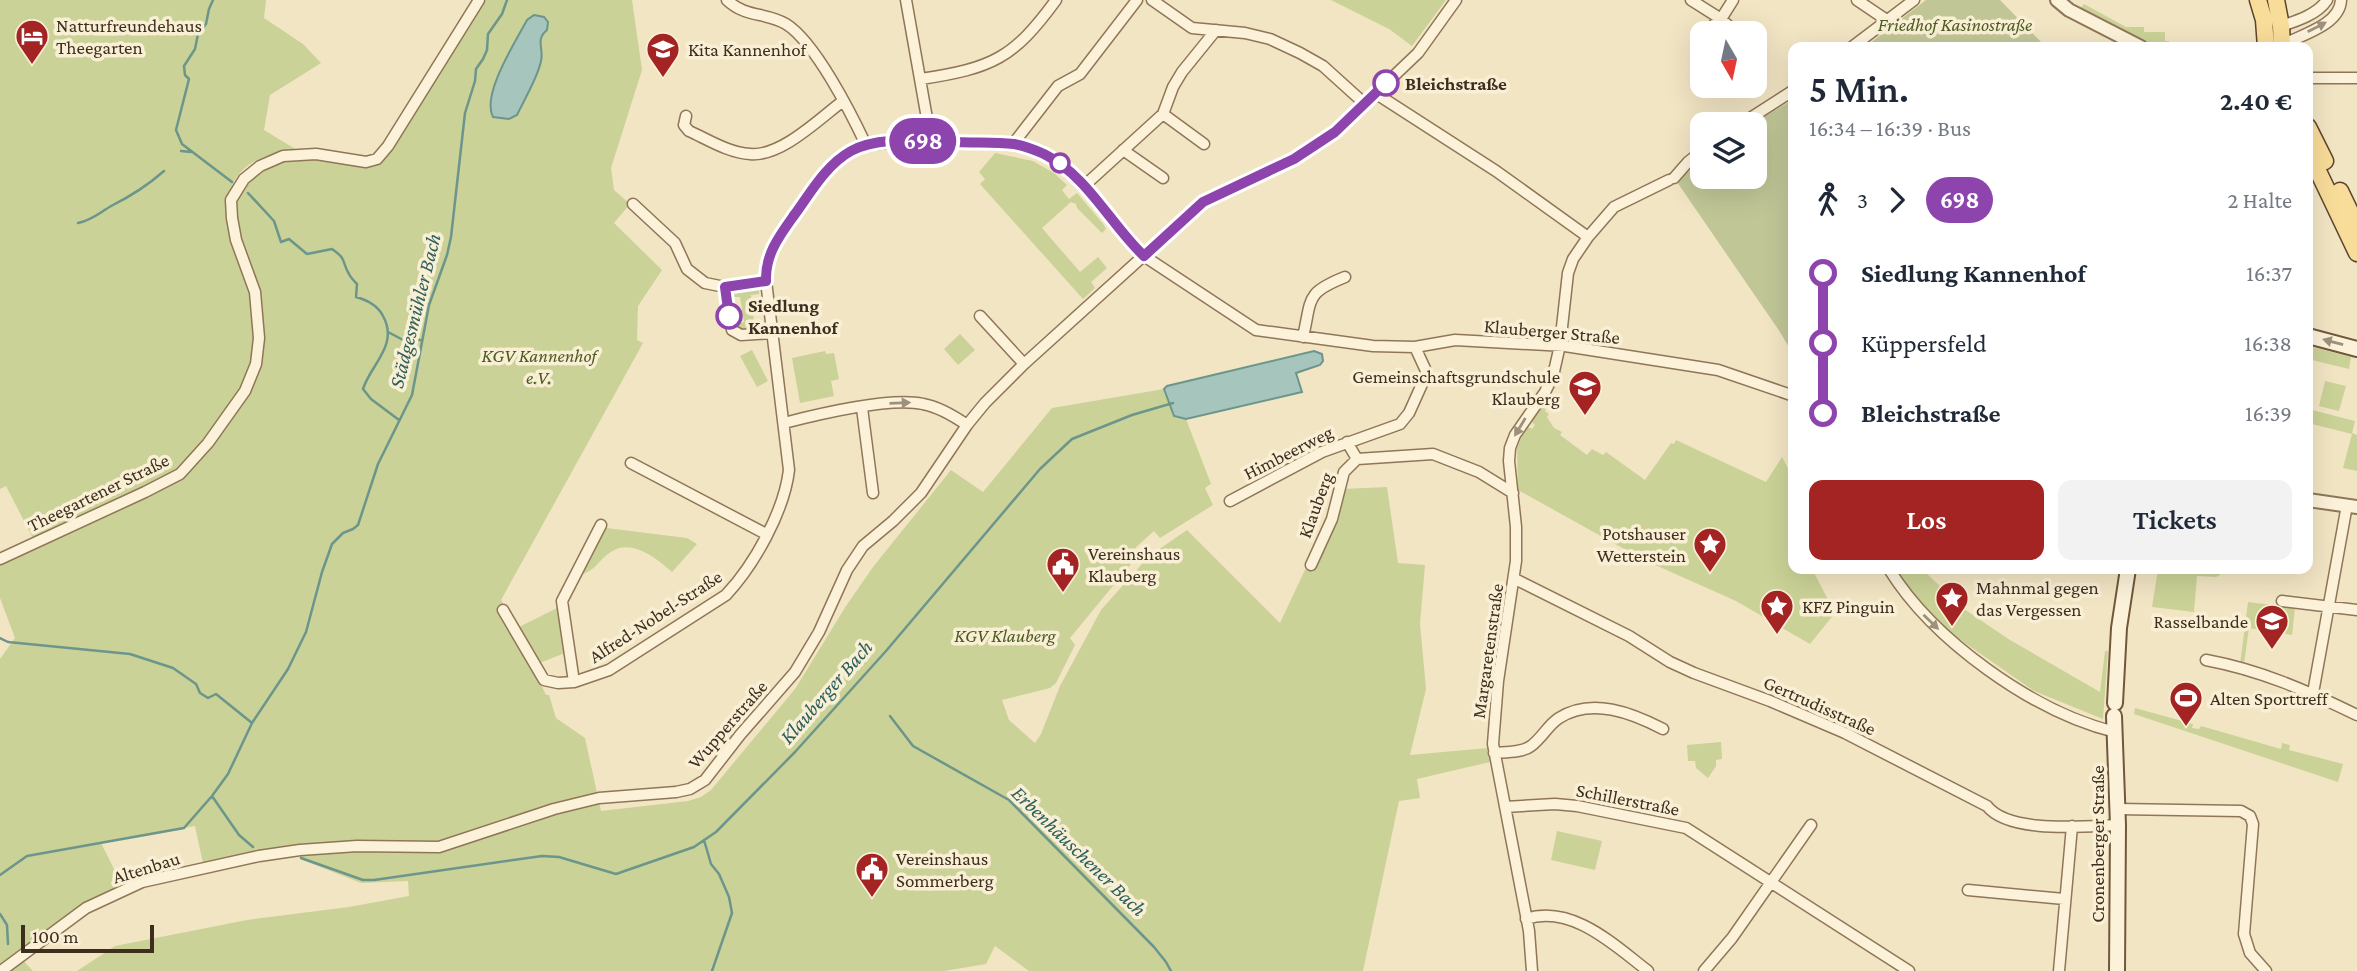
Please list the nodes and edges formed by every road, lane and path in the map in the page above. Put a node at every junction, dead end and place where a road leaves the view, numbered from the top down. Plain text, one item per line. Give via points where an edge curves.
1 (479, 0) edge
2 (727, 0) edge
3 (906, 0) edge
4 (1056, 0) edge
5 (1137, 0) edge
6 (1153, 0) edge
7 (1456, 0) edge
8 (1691, 0) edge
9 (1733, 0) edge
10 (1857, 0) edge
11 (1914, 0) edge
12 (2057, 0) edge
13 (2258, 0) edge
14 (2276, 0) edge
15 (2327, 0) edge
16 (2341, 0) edge
17 (1721, 19) junction
18 (1719, 21) edge
19 (1723, 21) edge
20 (1888, 21) junction
21 (1216, 30) junction
22 (1859, 42) edge
23 (2131, 42) edge
24 (2275, 42) edge
25 (2313, 78) edge
26 (2357, 78) edge
27 (921, 79) junction
28 (1376, 93) junction
29 (1788, 94) edge
30 (843, 101) junction
31 (1365, 104) junction
32 (1760, 112) edge
33 (1163, 114) junction
34 (686, 116) dead end
35 (2313, 137) edge
36 (931, 141) junction
37 (1013, 144) junction
38 (1204, 144) dead end
39 (866, 145) junction
40 (1123, 150) junction
41 (2313, 161) edge
42 (1690, 162) edge
43 (1163, 178) dead end
44 (1084, 186) junction
45 (633, 204) dead end
46 (2357, 226) edge
47 (1588, 237) junction
48 (2357, 253) edge
49 (1144, 256) junction
50 (1345, 277) dead end
51 (766, 281) junction
52 (725, 287) junction
53 (980, 316) dead end
54 (772, 333) junction
55 (1303, 337) junction
56 (2313, 337) edge
57 (1560, 345) junction
58 (1415, 347) junction
59 (2357, 349) edge
60 (1024, 365) junction
61 (1788, 394) edge
62 (863, 408) junction
63 (785, 423) junction
64 (967, 425) junction
65 (1347, 442) junction
66 (1357, 459) junction
67 (631, 463) dead end
68 (873, 493) dead end
69 (1513, 493) junction
70 (1230, 501) dead end
71 (2313, 501) edge
72 (2352, 506) edge
73 (601, 525) dead end
74 (766, 534) junction
75 (2, 556) edge
76 (1311, 565) dead end
77 (1892, 574) edge
78 (2127, 574) edge
79 (1515, 579) junction
80 (2282, 601) dead end
81 (2330, 607) junction
82 (503, 610) dead end
83 (2357, 610) edge
84 (2206, 660) dead end
85 (574, 682) junction
86 (2313, 693) junction
87 (2357, 715) edge
88 (1663, 729) dead end
89 (2115, 732) junction
90 (1494, 748) junction
91 (1505, 807) junction
92 (2118, 809) junction
93 (1811, 825) dead end
94 (2118, 825) junction
95 (2072, 826) junction
96 (300, 850) joint
97 (1770, 883) junction
98 (1968, 890) dead end
99 (2064, 899) junction
100 (1526, 919) junction
101 (1, 971) edge
102 (1532, 971) edge
103 (1647, 971) edge
104 (1704, 971) edge
105 (1909, 971) edge
106 (2059, 971) edge
107 (2117, 971) edge
108 (2266, 971) edge

1 - 75 street, Theegartener Straße via 377,159 366,162 290,155 260,166 240,183 231,200 232,219 256,292 258,357 245,391 190,466 145,492
2 - 30 street via 743,12 773,19 793,30
3 - 27 street
4 - 27 street via 1024,40 1004,55 971,70
5 - 37 street via 1080,74 1058,86
6 - 21 street via 1192,29
7 - 28 street, Wupperstraße via 1418,53
8 - 17 street
9 - 17 street
10 - 20 street
11 - 20 street
12 - 23 street
13 - 24 main road
14 - 24 main road
15 - 24 street
24 -> 16 street via 2330,21
17 - 18 street
17 - 19 street
20 - 22 street
21 - 31 street via 1270,40 1300,53 1323,66
21 - 33 street via 1182,72
25 - 26 street
27 - 36 street
28 - 31 street, Wupperstraße
28 - 47 street
29 - 32 street
30 - 34 street via 779,148 760,154 740,152 689,131 684,125
30 - 39 street
31 - 49 street, Wupperstraße via 1335,132 1294,159 1203,202
33 - 38 street
33 - 40 street
35 - 46 main road
36 - 37 street, Alfred-Nobel-Straße
36 - 39 street, Alfred-Nobel-Straße
37 - 44 street, Alfred-Nobel-Straße via 1057,161
39 - 51 street, Alfred-Nobel-Straße via 834,163 805,200 774,244
40 - 43 street
40 - 44 street
41 - 48 main road
42 - 47 street, Margaretenstraße via 1672,179 1614,207
44 - 49 street, Alfred-Nobel-Straße
45 - 52 street via 675,243 692,275 709,286
47 - 57 street, Margaretenstraße via 1568,273
49 - 55 street, Klauberger Straße via 1256,330
49 - 60 street, Wupperstraße
50 - 55 street via 1315,292
51 - 52 street
51 - 54 street, Alfred-Nobel-Straße
52 - 54 street via 732,330 741,335
53 - 60 street
54 - 63 street, Alfred-Nobel-Straße
55 - 58 street, Klauberger Straße
59 -> 56 main road
57 - 58 street, Klauberger Straße via 1455,340
57 - 61 street, Klauberger Straße via 1717,370
57 -> 69 street, Margaretenstraße via 1553,376 1510,448
58 - 65 street, Himbeerweg via 1427,373 1405,419 1395,427
60 - 64 street, Wupperstraße
62 - 63 street
62 -> 64 street via 897,402 923,404
62 - 68 street
63 - 74 street, Alfred-Nobel-Straße via 788,478
64 - 96 street, Wupperstraße via 921,493 858,554 795,672 697,785 676,792 599,798 439,847
65 - 66 street, Klauberg
65 - 70 street, Himbeerweg
66 - 69 street, Klauberg via 1433,454 1479,472
66 - 76 street, Klauberg via 1344,472 1332,519
67 - 74 street
69 - 79 street, Margaretenstraße
71 - 72 street
72 - 81 street
73 - 85 street, Alfred-Nobel-Straße via 562,601
74 - 85 street, Alfred-Nobel-Straße via 741,579 726,595 609,670
77 -> 89 street via 1913,604 1949,639 2029,697
78 - 89 main road, Cronenberger Straße via 2119,628
79 - 90 street, Margaretenstraße via 1498,681
79 - 95 street, Gertrudisstraße via 1682,667 1845,733 2006,820
80 - 81 street
81 - 83 street
81 - 86 street
82 - 85 street, Alfred-Nobel-Straße via 544,680
84 - 86 street via 2242,667
86 - 87 street
88 - 90 street via 1625,712 1592,708 1557,719 1522,750
89 - 92 main road, Cronenberger Straße
90 - 91 street, Margaretenstraße
91 - 97 street, Schillerstraße via 1577,806 1686,828
91 - 100 street, Margaretenstraße
92 - 94 main road, Cronenberger Straße
92 - 108 street via 2241,811 2250,816 2244,934 2250,953
93 - 97 street
94 - 95 street, Gertrudisstraße
94 - 107 main road, Cronenberger Straße
95 - 99 street
96 - 101 street, Altenbau via 128,887 86,908
97 - 104 street
97 - 105 street, Schillerstraße
98 - 99 street
99 - 106 street
100 - 102 street, Margaretenstraße
100 - 103 street via 1575,922

